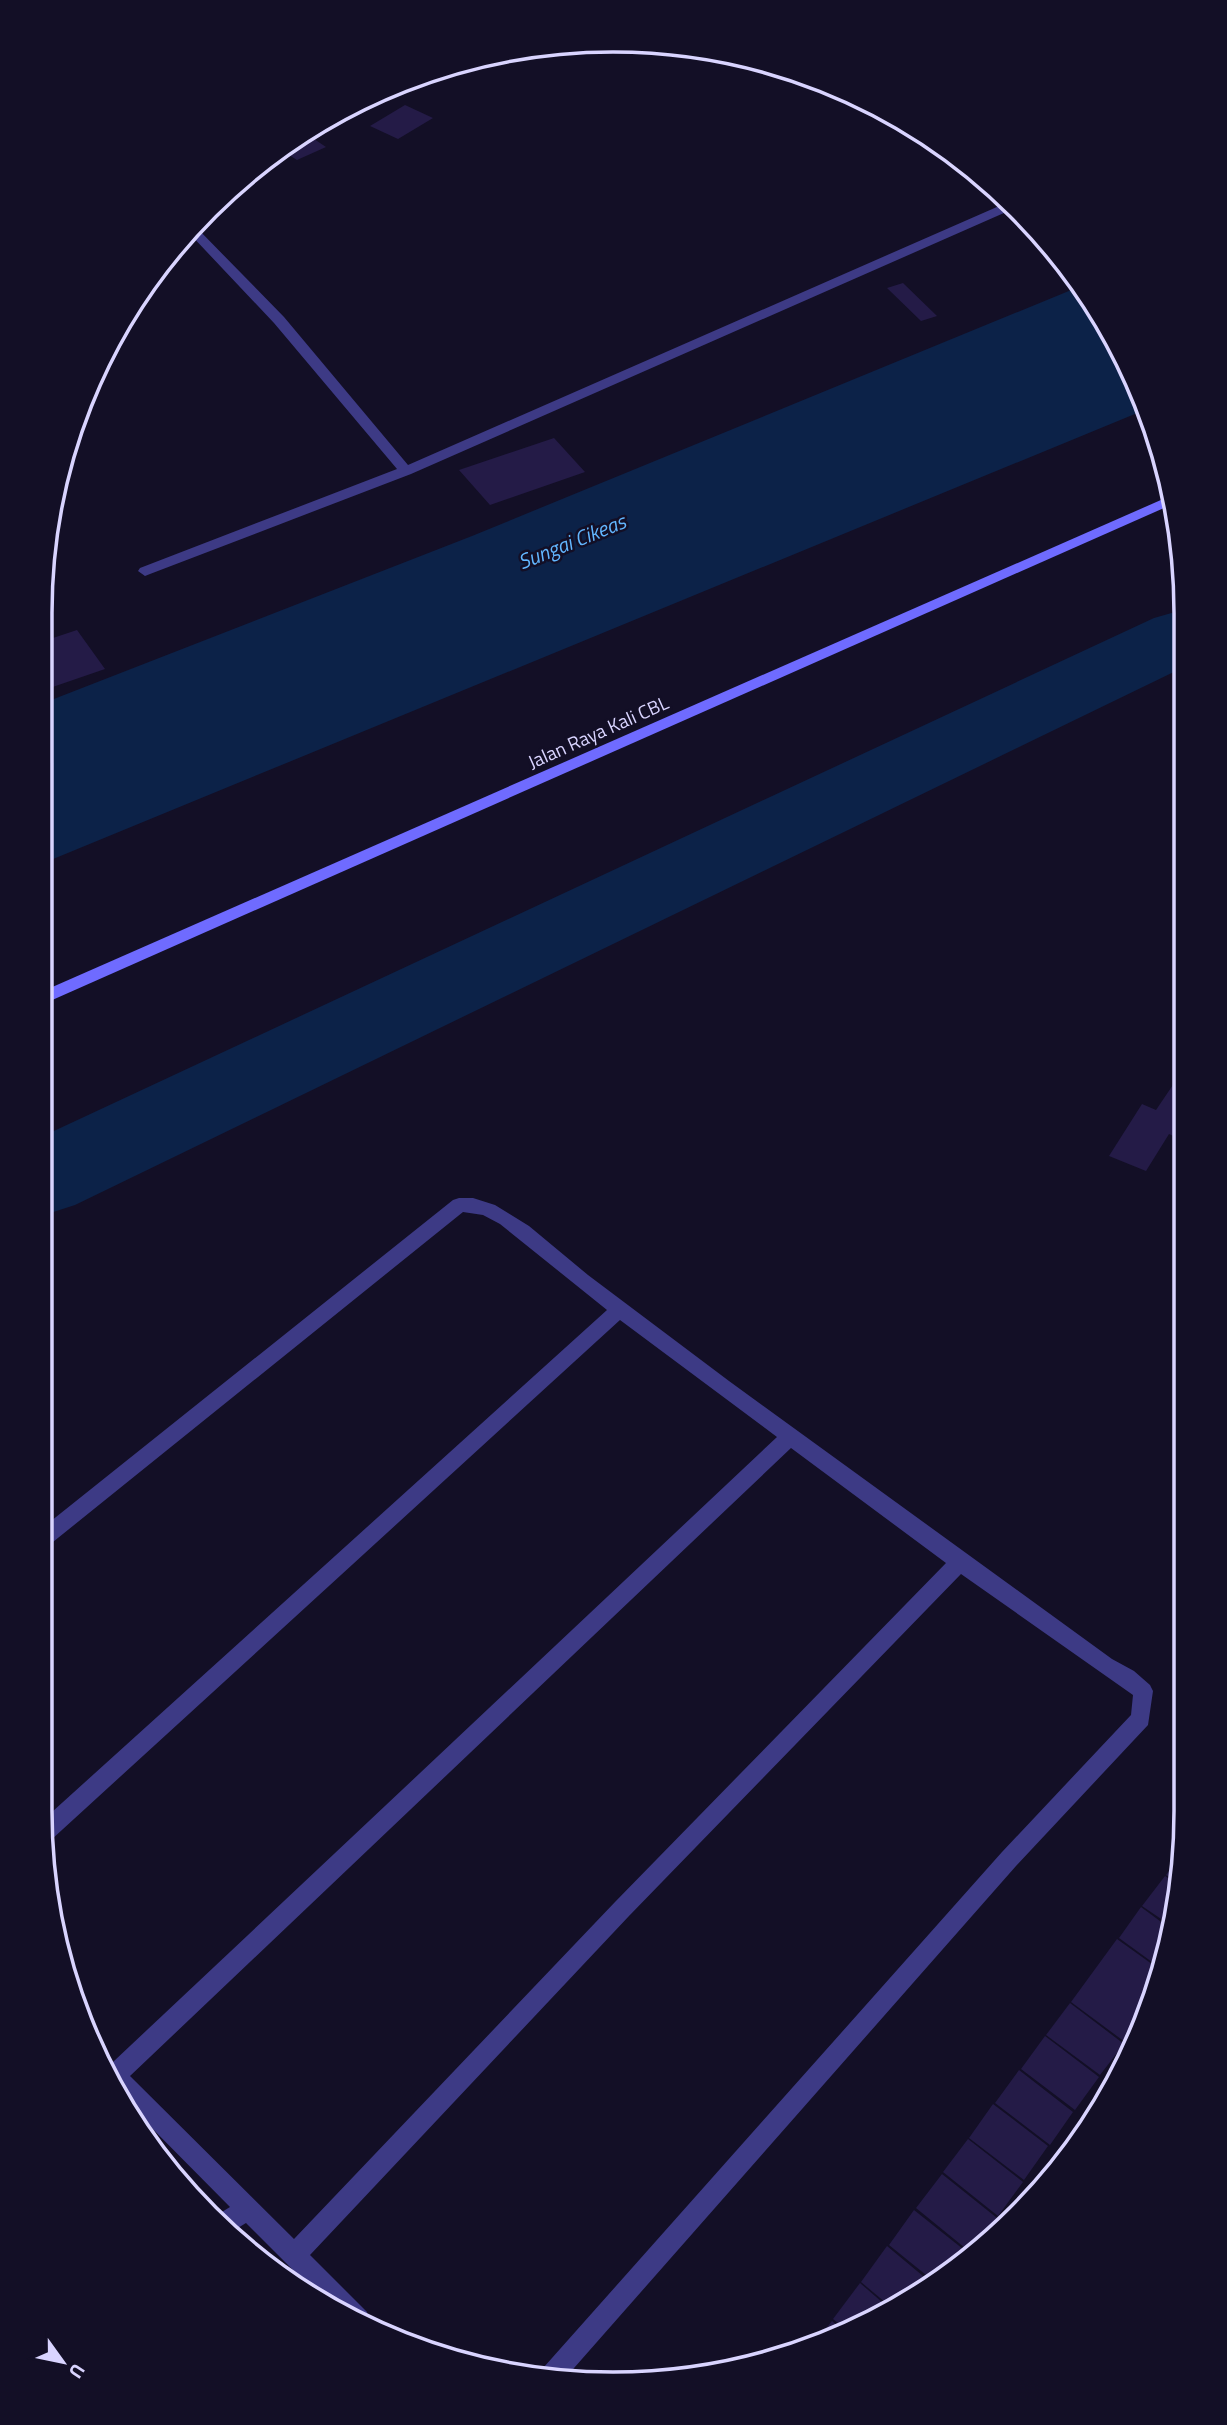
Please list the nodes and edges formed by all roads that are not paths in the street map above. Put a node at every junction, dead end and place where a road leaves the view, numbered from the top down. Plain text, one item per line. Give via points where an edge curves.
1 (1002, 210) edge
2 (199, 236) edge
3 (406, 471) junction
4 (1164, 502) edge
5 (145, 571) dead end
6 (52, 994) edge
7 (620, 1310) junction
8 (791, 1436) junction
9 (52, 1531) edge
10 (960, 1562) junction
11 (53, 1825) edge
12 (116, 2071) edge
13 (124, 2086) edge
14 (246, 2210) junction
15 (230, 2220) edge
16 (293, 2256) junction
17 (338, 2300) edge
18 (557, 2369) edge

1 - 3 street
2 - 3 street via 279,320
3 - 5 street
4 - 6 main road, Jalan Raya Kali CBL
7 - 8 street
7 - 9 street via 501,1217 481,1205 459,1205
7 - 11 street
8 - 10 street
8 - 12 street
10 - 16 street
10 - 18 street via 1127,1676 1143,1691 1141,1719 1009,1859
13 - 14 street
14 - 15 street
14 - 16 street
16 - 17 street

